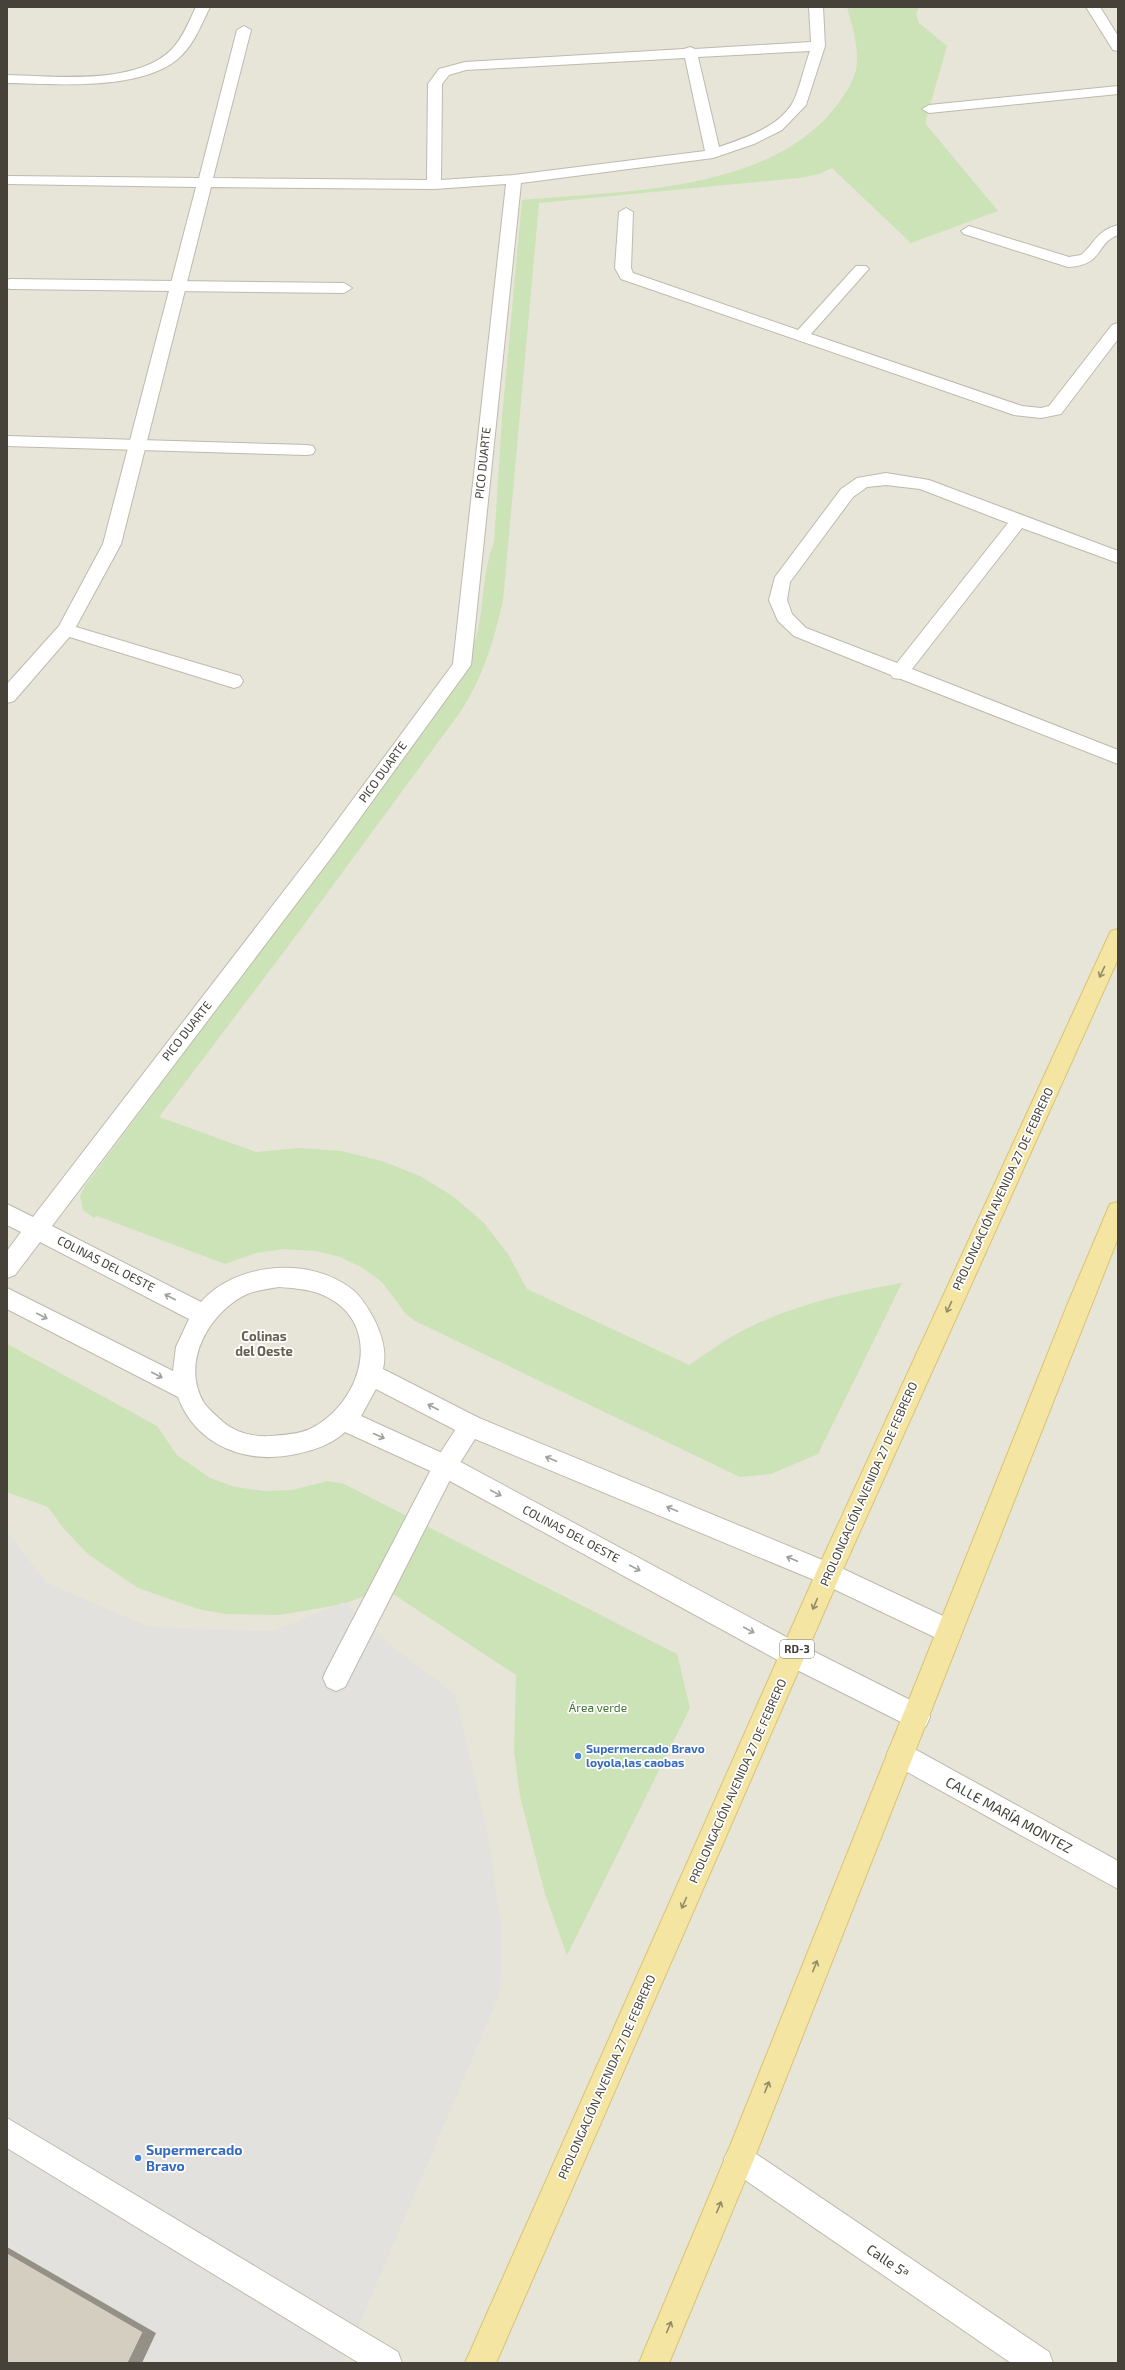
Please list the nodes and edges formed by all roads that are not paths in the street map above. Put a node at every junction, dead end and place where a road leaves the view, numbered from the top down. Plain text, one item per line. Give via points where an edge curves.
1 (203, 7) edge
2 (816, 7) edge
3 (1093, 7) edge
4 (244, 30) dead end
5 (818, 46) junction
6 (1118, 47) edge
7 (690, 51) junction
8 (7, 80) edge
9 (1118, 90) edge
10 (929, 109) dead end
11 (713, 154) junction
12 (514, 179) junction
13 (7, 180) edge
14 (205, 182) junction
15 (434, 185) junction
16 (626, 212) dead end
17 (1118, 230) edge
18 (969, 231) dead end
19 (861, 269) dead end
20 (10, 284) dead end
21 (179, 286) junction
22 (344, 288) dead end
23 (1118, 328) edge
24 (800, 336) junction
25 (7, 441) edge
26 (138, 444) junction
27 (307, 450) dead end
28 (1019, 521) junction
29 (1118, 557) edge
30 (66, 630) junction
31 (899, 672) junction
32 (234, 682) dead end
33 (7, 696) edge
34 (1118, 757) edge
35 (1118, 937) edge
36 (1118, 1211) edge
37 (7, 1214) edge
38 (36, 1228) junction
39 (7, 1268) edge
40 (7, 1298) edge
41 (204, 1315) junction
42 (371, 1375) junction
43 (187, 1390) junction
44 (344, 1420) junction
45 (471, 1426) junction
46 (445, 1466) junction
47 (828, 1574) junction
48 (949, 1632) junction
49 (794, 1655) junction
50 (336, 1678) dead end
51 (917, 1717) junction
52 (900, 1754) junction
53 (1118, 1876) edge
54 (7, 2132) edge
55 (739, 2159) junction
56 (387, 2363) edge
57 (480, 2363) edge
58 (654, 2363) edge
59 (1038, 2363) edge

1 - 8 street via 174,55 152,68 122,76 91,79
2 - 5 street
3 - 6 street
4 - 14 street
5 - 7 street
5 - 11 street via 799,105 777,127 749,141
7 - 11 street
7 - 15 street via 465,66 444,72 435,84
9 - 10 street
11 - 12 street
12 - 15 street
12 - 38 street, PICO DUARTE via 462,665 327,849
13 - 14 street
14 - 15 street
14 - 21 street
16 - 24 street via 623,268 626,276
17 - 18 street via 1109,232 1088,259 1080,263 1068,262
19 - 24 street
20 - 21 street
21 - 22 street
21 - 26 street
23 - 24 street via 1055,410 1041,414 1020,411
25 - 26 street
26 - 27 street
26 - 30 street via 112,544
28 - 29 street
28 - 31 street
28 - 31 street via 923,484 886,479 863,482 847,493 781,581 778,600 784,617 800,632
30 - 32 street
30 - 33 street
31 - 34 street
35 -> 47 main road, PROLONGACIÓN AVENIDA 27 DE FEBRERO / RD-3
36 - 48 main road via 1079,1302
37 - 38 street, COLINAS DEL OESTE
38 - 39 street, PICO DUARTE
41 -> 38 street, COLINAS DEL OESTE
40 -> 43 street
41 - 42 street via 225,1295 252,1283 279,1278 307,1279 332,1289 348,1300 367,1325 373,1350
41 - 43 street via 190,1338 184,1364
42 - 44 street via 359,1401
45 -> 42 street
43 - 44 street via 200,1416 223,1436 252,1446 285,1447 317,1438
44 -> 46 street, COLINAS DEL OESTE
45 - 46 street
47 -> 45 street
46 -> 49 street, COLINAS DEL OESTE
46 - 50 street
47 - 48 street
47 -> 49 main road, PROLONGACIÓN AVENIDA 27 DE FEBRERO / RD-3
48 - 51 main road
49 - 51 street, COLINAS DEL OESTE
49 -> 57 main road, PROLONGACIÓN AVENIDA 27 DE FEBRERO / RD-3
51 - 52 main road
52 - 53 street, CALLE MARÍA MONTEZ
55 -> 52 main road
54 - 56 street
58 -> 55 main road
55 - 59 street, Calle 5ª

